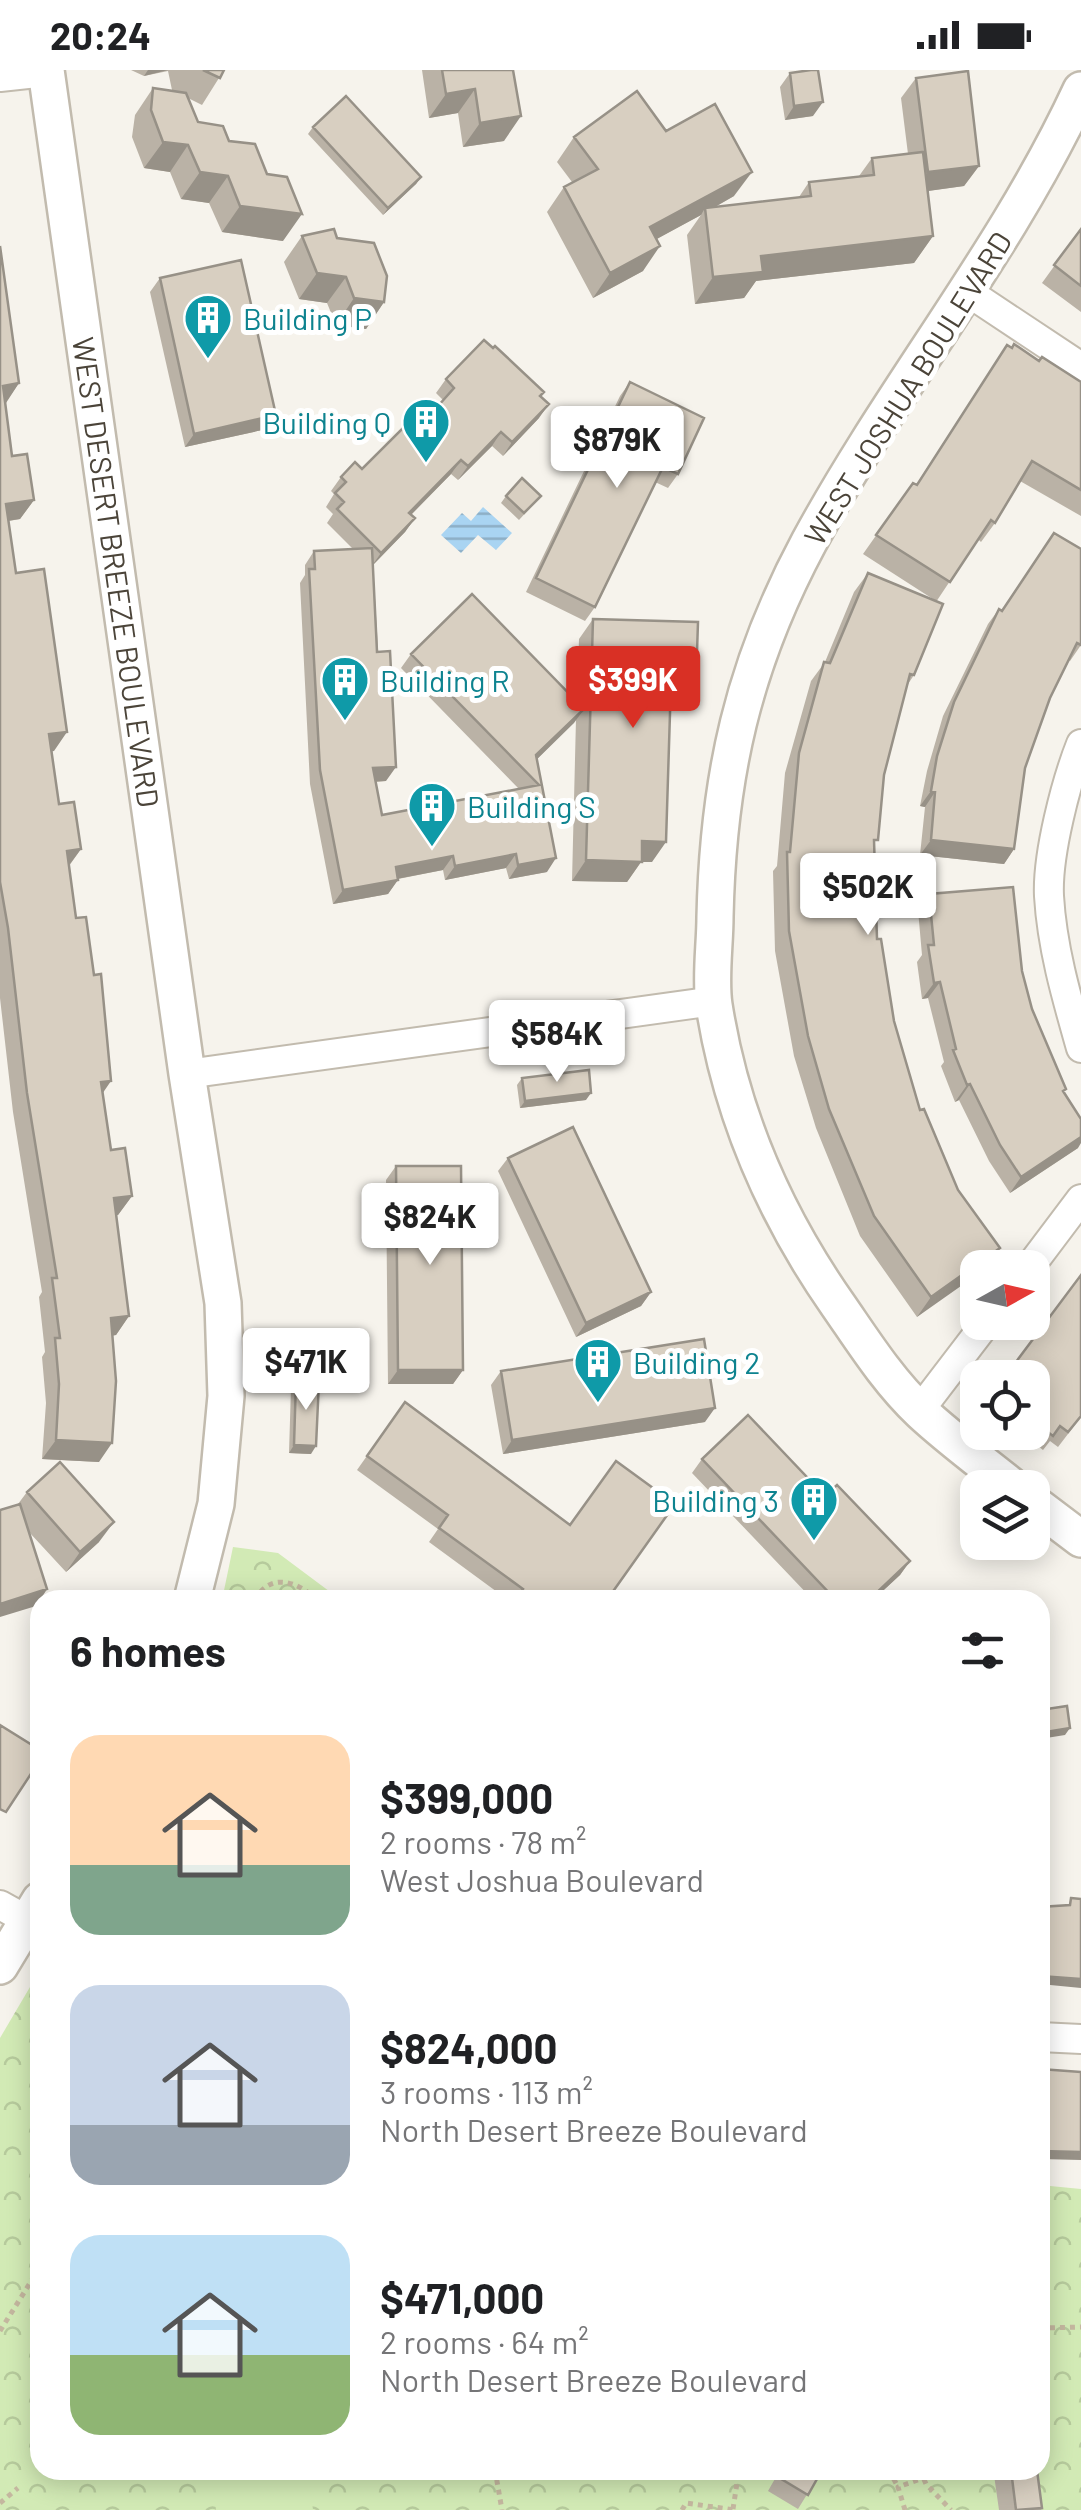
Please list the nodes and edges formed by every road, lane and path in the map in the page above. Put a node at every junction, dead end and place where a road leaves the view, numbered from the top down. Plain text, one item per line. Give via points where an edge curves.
1 (46, 71) edge
2 (0, 76) edge
3 (1081, 90) edge
4 (968, 292) junction
5 (1081, 367) edge
6 (1080, 750) edge
7 (714, 1001) junction
8 (1081, 1048) edge
9 (187, 1074) junction
10 (1081, 1199) edge
11 (1043, 1250) edge
12 (973, 1340) edge
13 (920, 1410) junction
14 (992, 1470) edge
15 (1050, 1516) edge
16 (1081, 1539) edge
17 (194, 1590) edge
18 (261, 1590) edge
19 (307, 1590) edge
20 (22, 1908) edge
21 (0, 1966) edge
22 (1050, 2036) edge
23 (1081, 2038) edge
24 (30, 2283) edge
25 (1081, 2327) edge
26 (1050, 2328) edge
27 (0, 2331) edge
28 (497, 2480) edge
29 (738, 2480) edge
30 (894, 2480) edge
31 (918, 2480) edge
32 (926, 2480) edge
33 (898, 2487) junction
34 (18, 2488) dead end
35 (0, 2503) edge
36 (502, 2510) edge
37 (682, 2510) edge
38 (734, 2510) edge
39 (905, 2510) edge
40 (951, 2510) edge

1 - 2 street
1 - 9 street, WEST DESERT BREEZE BOULEVARD
3 - 4 street, WEST JOSHUA BOULEVARD
4 - 5 street
4 - 7 street, WEST JOSHUA BOULEVARD via 854,460 765,632 730,750 716,858
6 - 8 street via 1058,824 1049,893 1061,978
7 - 9 street
7 - 13 street, WEST JOSHUA BOULEVARD via 759,1166 800,1250 873,1356
9 - 17 street, WEST DESERT BREEZE BOULEVARD via 223,1303 226,1396 216,1504
10 - 11 street
12 - 13 street
13 - 14 street, WEST JOSHUA BOULEVARD
15 - 16 street
18 - 19 path via 285,1581
20 - 21 street
22 - 23 street
24 - 27 path
25 - 26 path
28 - 36 path
29 - 38 path
30 - 33 path
31 - 33 path
32 - 40 path
33 - 39 path
34 - 35 path
37 - 38 path via 686,2503

